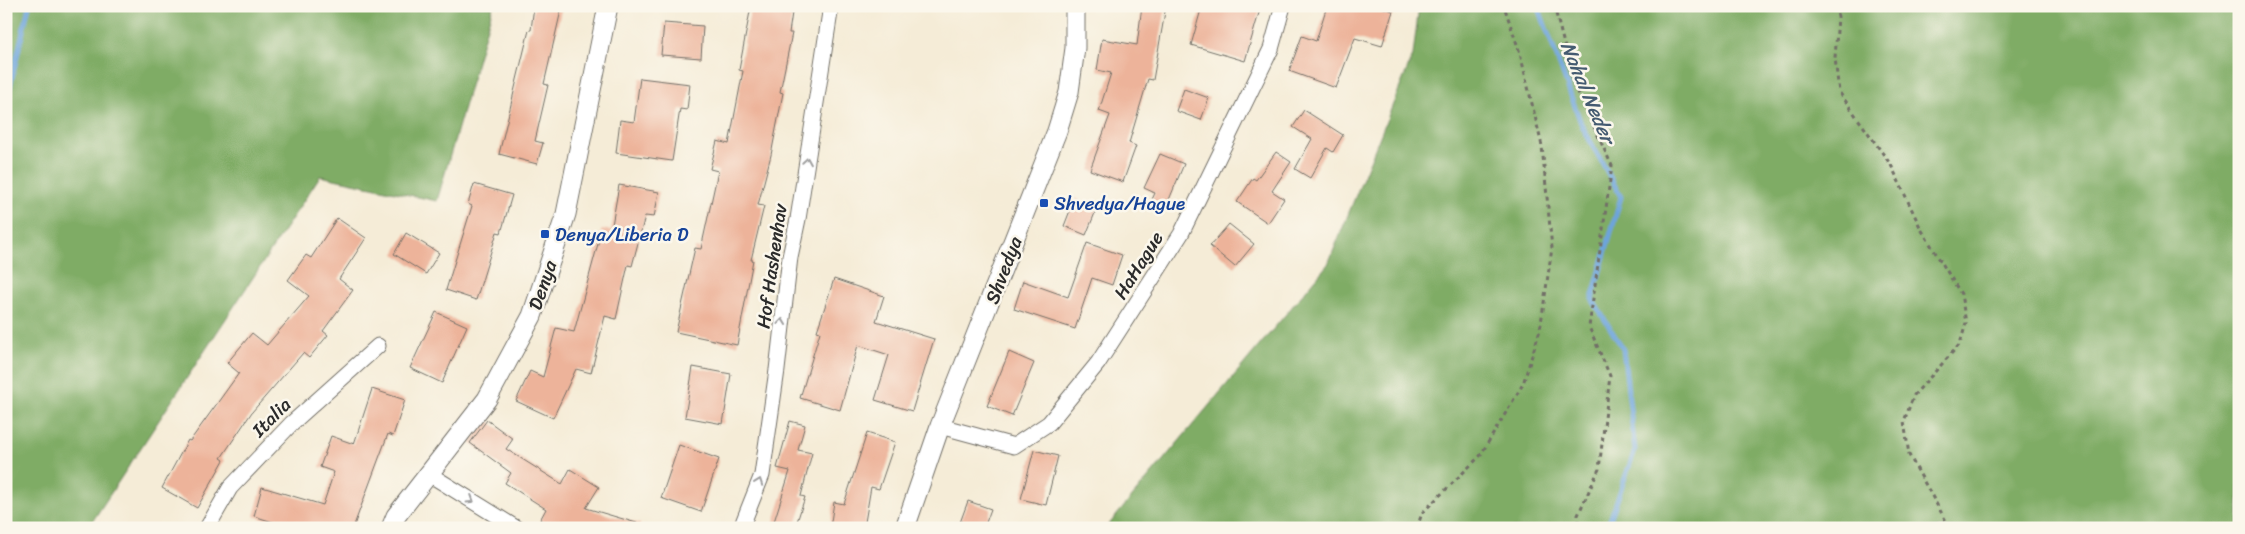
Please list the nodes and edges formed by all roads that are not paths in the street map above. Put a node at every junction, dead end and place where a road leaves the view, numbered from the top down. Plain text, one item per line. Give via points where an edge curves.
1 (608, 6) edge
2 (831, 6) edge
3 (1075, 6) edge
4 (1283, 6) edge
5 (378, 346) dead end
6 (940, 426) junction
7 (429, 474) junction
8 (207, 528) edge
9 (391, 528) edge
10 (516, 528) edge
11 (741, 528) edge
12 (905, 528) edge

1 - 7 street, Denya via 566,214 532,316 487,399
11 -> 2 street, Hof Hashenhav via 762,475 790,257
3 - 6 street, Shvedya via 1069,92 1057,131
4 - 6 street, HaHague via 1271,49 1182,234 1098,363 1049,423 1014,446
5 - 8 street, Italia via 292,423 230,488
6 - 12 street, Shvedya
7 - 9 street, Denya via 396,516
7 -> 10 street

